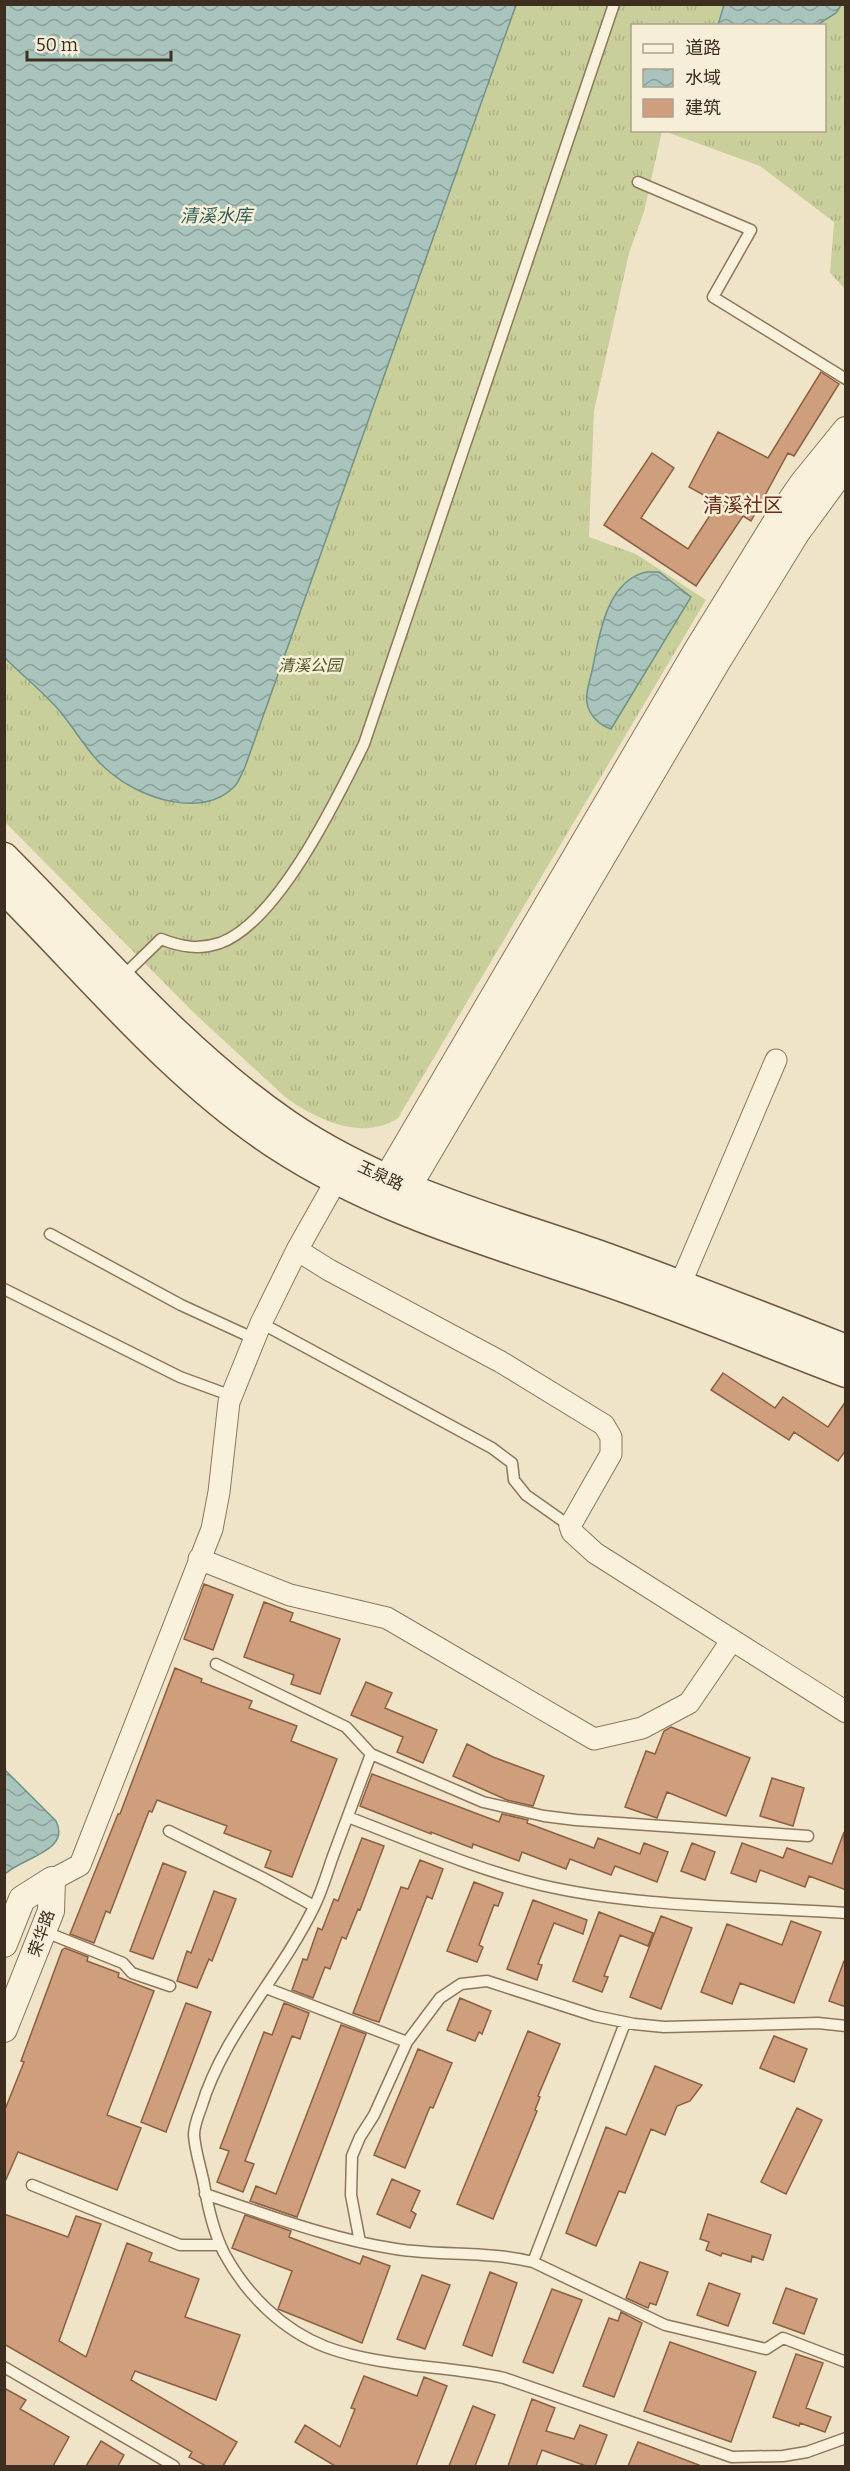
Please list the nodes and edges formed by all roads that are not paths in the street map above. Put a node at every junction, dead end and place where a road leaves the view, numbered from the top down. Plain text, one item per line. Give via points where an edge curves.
1 (614, 4) edge
2 (638, 182) dead end
3 (846, 379) edge
4 (846, 430) edge
5 (846, 465) edge
6 (4, 857) edge
7 (4, 889) edge
8 (122, 978) junction
9 (776, 1060) dead end
10 (337, 1179) junction
11 (391, 1193) junction
12 (50, 1234) dead end
13 (297, 1250) junction
14 (680, 1284) junction
15 (4, 1289) edge
16 (258, 1331) junction
17 (846, 1349) edge
18 (846, 1373) edge
19 (232, 1396) junction
20 (570, 1526) junction
21 (199, 1559) junction
22 (732, 1640) junction
23 (216, 1664) dead end
24 (846, 1712) edge
25 (371, 1754) junction
26 (348, 1817) junction
27 (169, 1831) dead end
28 (808, 1836) dead end
29 (52, 1880) junction
30 (314, 1906) junction
31 (846, 1913) edge
32 (43, 1931) junction
33 (4, 1944) edge
34 (170, 1986) dead end
35 (266, 1988) junction
36 (626, 2023) junction
37 (846, 2026) edge
38 (4, 2029) edge
39 (407, 2042) junction
40 (32, 2185) dead end
41 (206, 2194) junction
42 (360, 2242) junction
43 (220, 2245) junction
44 (533, 2262) junction
45 (846, 2362) edge
46 (4, 2367) edge
47 (846, 2438) edge
48 (174, 2466) edge

1 - 8 lane via 364,744 333,807 279,893 245,928 222,942 202,947 174,945 161,939
2 - 3 lane via 751,230 713,297
4 - 11 street via 778,519 697,650
5 - 11 street via 797,532
6 - 8 main road, 玉泉路
7 - 10 main road, 玉泉路 via 203,1087 274,1144
8 - 11 main road, 玉泉路 via 179,1035 252,1098
9 - 14 street
10 - 11 main road, 玉泉路
10 - 13 street
11 - 14 main road, 玉泉路
11 - 18 main road, 玉泉路 via 428,1221 641,1294
12 - 16 lane via 182,1305
13 - 16 street
13 - 20 street via 501,1362 604,1425 611,1437 611,1454
14 - 17 main road, 玉泉路
15 - 19 lane via 180,1377
16 - 19 street
16 - 20 lane via 492,1448 512,1463 513,1480 526,1494
19 - 21 street via 212,1529
20 - 22 street via 595,1553
21 - 22 street via 290,1595 387,1618 594,1739 642,1728 689,1703
21 - 29 street via 80,1865
22 - 24 street
23 - 25 lane via 346,1727
25 - 26 lane
25 - 28 lane via 483,1802 544,1816
26 - 30 lane
26 - 31 lane via 504,1875 582,1893 685,1904
27 - 30 lane
29 - 32 street, 荣华路 via 51,1911
29 - 33 street, 荣华路 via 22,1899
30 - 35 lane
32 - 34 lane via 123,1963 132,1973
32 - 38 street, 荣华路
35 - 39 lane
35 - 41 lane via 223,2054 203,2102 194,2133
36 - 37 lane via 664,2027 818,2023
36 - 39 lane via 478,1980 446,1993
36 - 44 lane
39 - 42 lane via 352,2156 351,2195
40 - 43 lane via 180,2245
41 - 42 lane
41 - 43 lane
42 - 44 lane
43 - 47 lane via 240,2280 269,2312 307,2338 341,2352 504,2378 732,2457 807,2452
44 - 45 lane via 665,2325 766,2349 783,2338
46 - 48 lane

